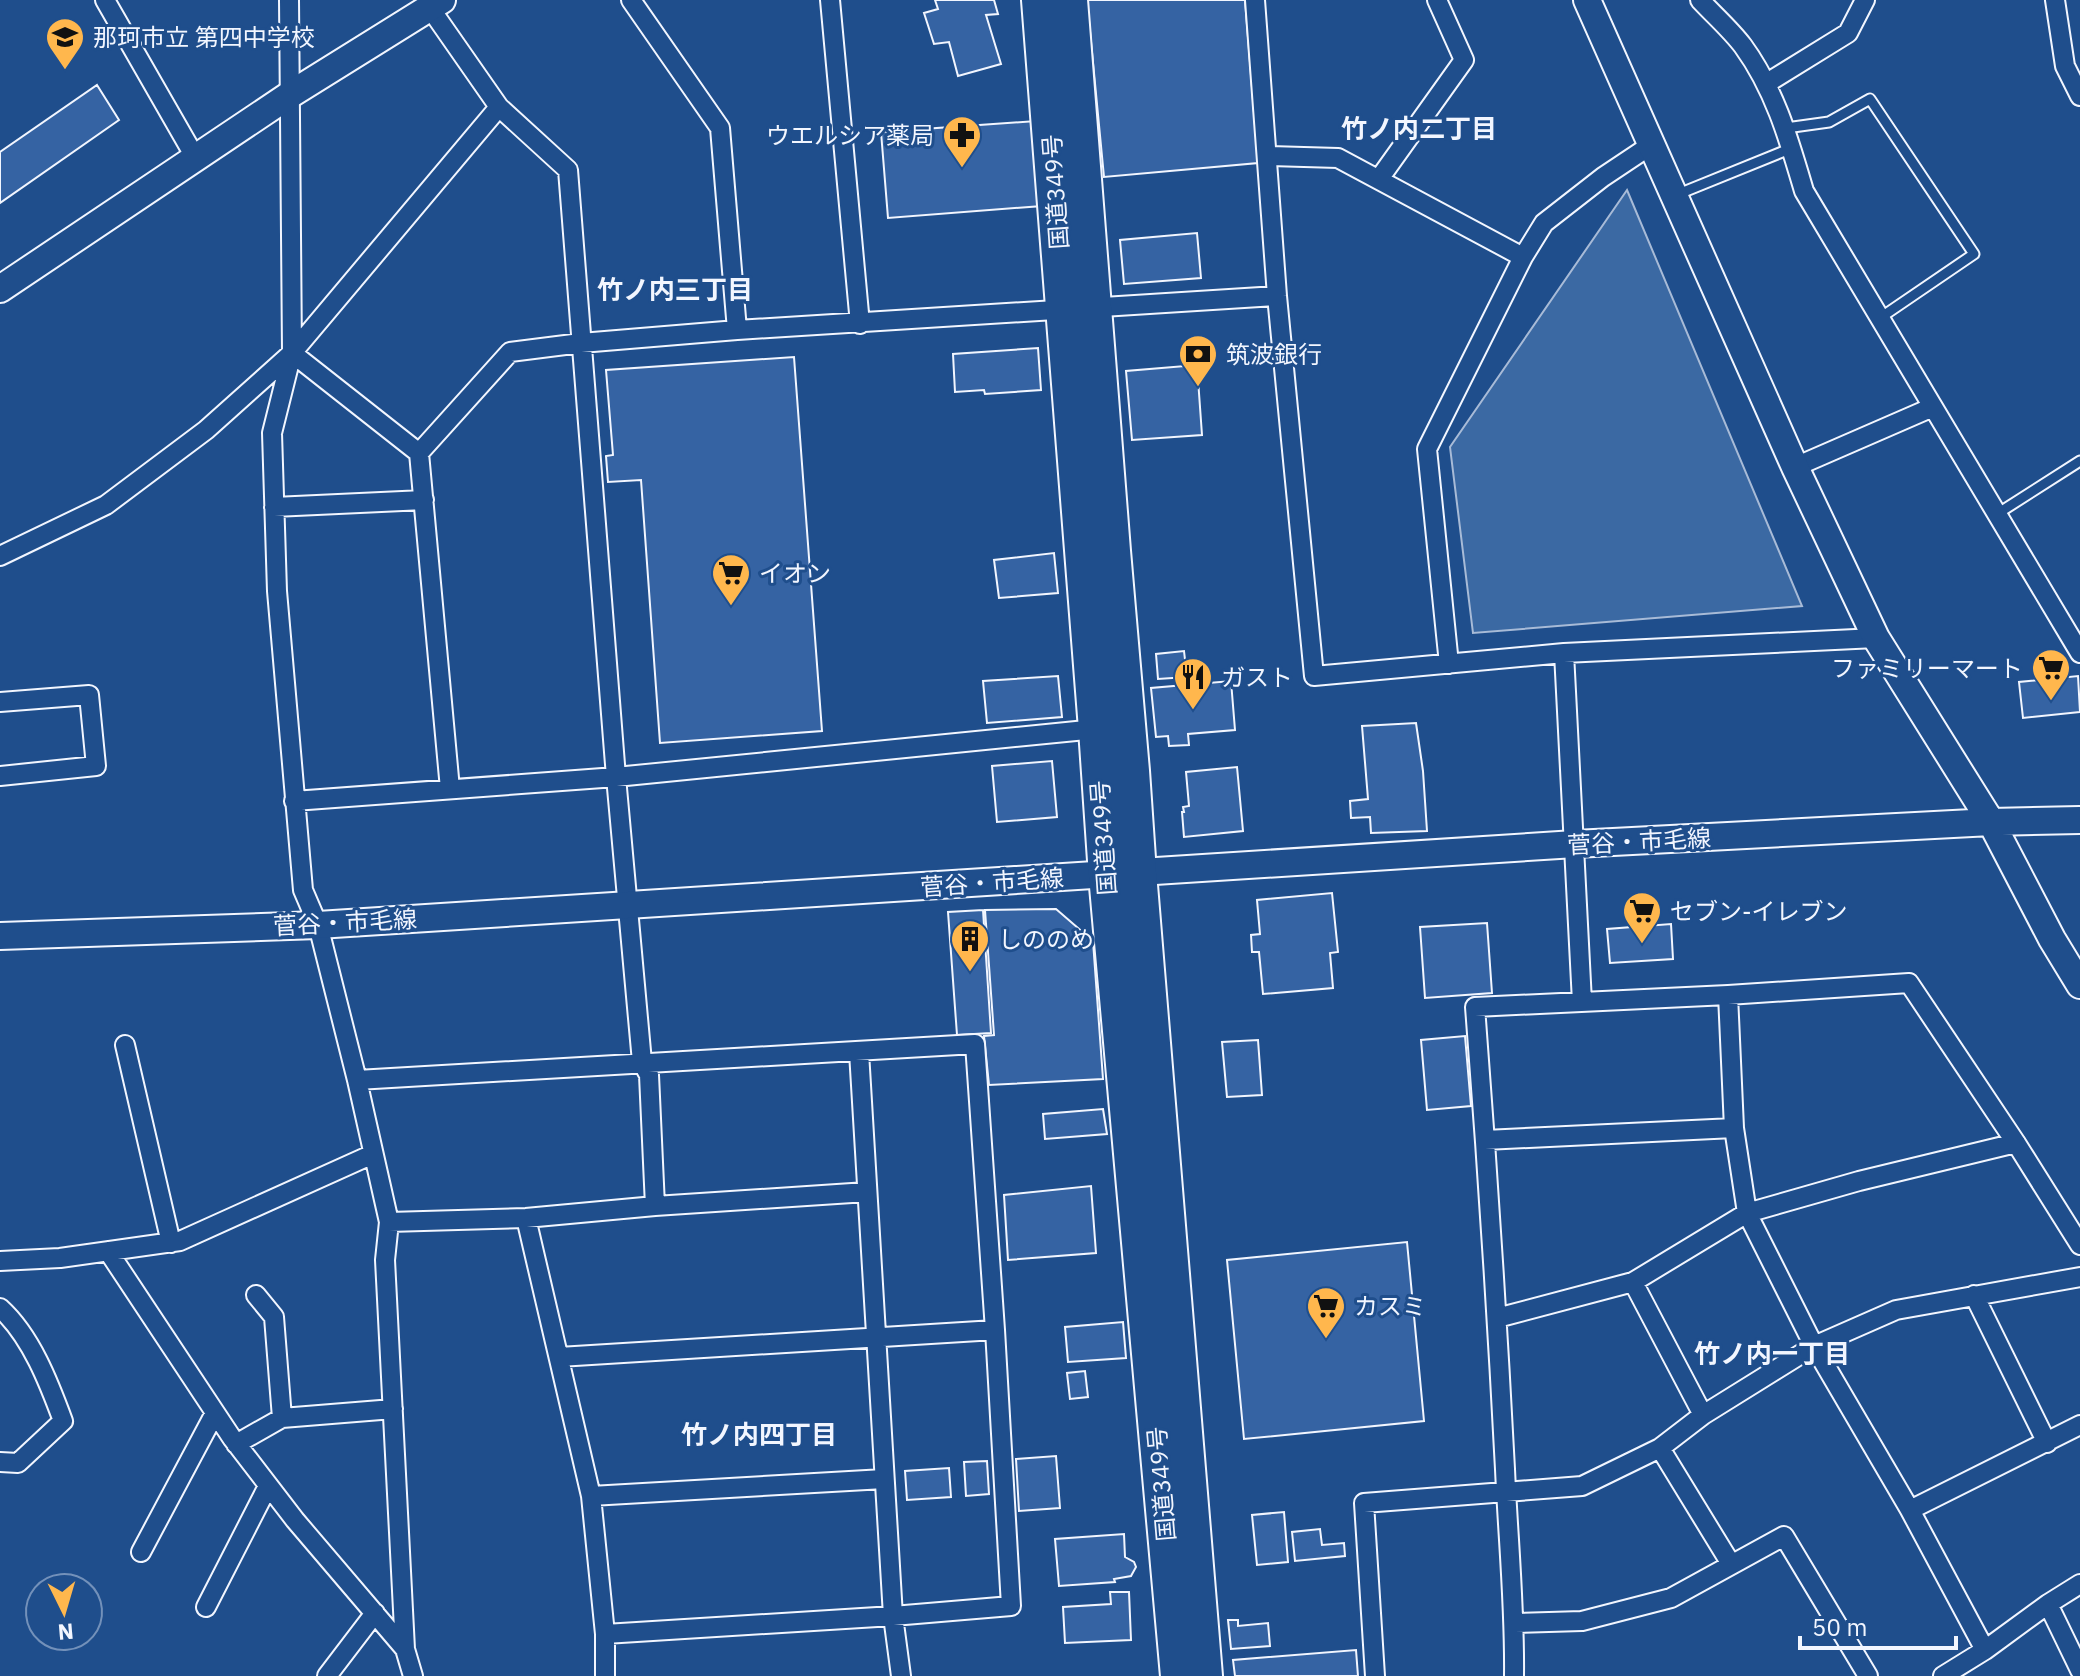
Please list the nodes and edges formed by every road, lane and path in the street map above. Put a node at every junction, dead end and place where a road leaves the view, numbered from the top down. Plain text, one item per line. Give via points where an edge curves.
1 (105, 0) edge
2 (289, 0) edge
3 (631, 0) edge
4 (830, 0) edge
5 (1039, 0) edge
6 (1070, 0) edge
7 (1255, 0) edge
8 (1437, 0) edge
9 (1587, 0) edge
10 (1700, 0) edge
11 (1865, 0) edge
12 (2055, 0) edge
13 (436, 4) edge
14 (1767, 83) junction
15 (291, 94) junction
16 (2080, 96) edge
17 (499, 107) junction
18 (1786, 128) junction
19 (1651, 145) junction
20 (1792, 148) junction
21 (1267, 156) junction
22 (195, 157) junction
23 (1379, 179) junction
24 (1674, 196) junction
25 (1523, 257) junction
26 (0, 289) edge
27 (1277, 296) junction
28 (1079, 308) junction
29 (1880, 318) junction
30 (860, 324) junction
31 (737, 330) junction
32 (581, 343) junction
33 (292, 353) junction
34 (1933, 407) junction
35 (419, 453) junction
36 (2080, 461) edge
37 (1795, 467) junction
38 (424, 500) junction
39 (274, 507) junction
40 (1997, 514) junction
41 (0, 556) edge
42 (1876, 638) junction
43 (2079, 649) edge
44 (1564, 653) junction
45 (1449, 664) junction
46 (0, 702) edge
47 (1096, 729) junction
48 (0, 776) edge
49 (616, 777) junction
50 (450, 789) junction
51 (294, 801) junction
52 (2080, 820) edge
53 (1991, 822) junction
54 (1575, 844) junction
55 (1122, 874) junction
56 (627, 905) junction
57 (318, 925) junction
58 (0, 936) edge
59 (2080, 985) edge
60 (1728, 995) junction
61 (1582, 1002) junction
62 (125, 1045) dead end
63 (859, 1052) junction
64 (642, 1062) junction
65 (357, 1080) junction
66 (1734, 1128) junction
67 (1485, 1140) junction
68 (2016, 1143) junction
69 (373, 1154) junction
70 (867, 1192) junction
71 (655, 1206) junction
72 (1747, 1213) junction
73 (526, 1218) junction
74 (389, 1222) junction
75 (171, 1243) junction
76 (2080, 1245) edge
77 (108, 1251) junction
78 (0, 1261) edge
79 (2080, 1277) edge
80 (1633, 1282) junction
81 (256, 1295) dead end
82 (1974, 1295) junction
83 (0, 1308) edge
84 (1497, 1318) junction
85 (995, 1330) junction
86 (876, 1337) junction
87 (1814, 1346) junction
88 (559, 1357) junction
89 (393, 1409) junction
90 (215, 1413) junction
91 (1703, 1415) junction
92 (282, 1418) junction
93 (2080, 1425) edge
94 (2047, 1443) junction
95 (236, 1444) junction
96 (1660, 1448) junction
97 (0, 1462) edge
98 (884, 1479) junction
99 (268, 1486) junction
100 (1506, 1493) junction
101 (591, 1496) junction
102 (1910, 1510) junction
103 (141, 1552) dead end
104 (1731, 1564) junction
105 (2080, 1584) edge
106 (2048, 1604) junction
107 (206, 1607) dead end
108 (375, 1613) junction
109 (893, 1616) junction
110 (1515, 1623) junction
111 (605, 1634) junction
112 (405, 1649) junction
113 (1985, 1650) junction
114 (2080, 1670) edge
115 (327, 1676) edge
116 (413, 1676) edge
117 (605, 1676) edge
118 (901, 1676) edge
119 (1178, 1676) edge
120 (1205, 1676) edge
121 (1375, 1676) edge
122 (1514, 1676) edge
123 (1868, 1676) edge
124 (1943, 1676) edge

1 - 22 street
2 - 15 street
3 - 31 street via 720,128
4 - 30 street
5 - 28 highway, 国道349号
6 - 28 highway, 国道349号
7 - 21 street
8 - 23 street via 1464,60
9 - 19 street
10 - 14 street via 1742,44
11 - 14 street via 1848,33
12 - 16 street via 2065,66
13 - 15 street
13 - 17 street
14 - 18 street
15 - 22 street
15 - 33 street
17 - 32 street via 568,170
17 - 33 street
18 - 20 street
18 - 29 lane via 1829,122 1870,99 1974,254
19 - 24 street
19 - 25 street via 1544,223
20 - 24 lane
20 - 29 street via 1804,191
21 - 23 street via 1338,158
21 - 27 street
22 - 26 street
23 - 25 street
24 - 37 street
25 - 45 street via 1427,449
27 - 28 street
27 - 45 street via 1314,676
28 - 30 street
28 - 47 highway, 国道349号
28 - 55 highway, 国道349号 via 1113,551 1132,771
29 - 34 street
30 - 31 street
31 - 32 street
32 - 35 street via 510,352
32 - 49 street
33 - 35 street
33 - 39 street via 272,433
33 - 41 street via 206,430 106,505
34 - 37 street
34 - 40 street
35 - 38 street
36 - 40 lane
37 - 42 street
38 - 39 street
38 - 50 street
39 - 51 street
40 - 43 street
42 - 44 street
42 - 53 street
44 - 45 street
44 - 54 street
46 - 48 street via 89,695 96,766
47 - 49 street
47 - 55 highway, 国道349号
49 - 50 street
49 - 56 street
50 - 51 street
51 - 57 street via 303,890
52 - 53 street, 菅谷・市毛線
53 - 54 street, 菅谷・市毛線
53 - 59 street
54 - 55 street, 菅谷・市毛線
54 - 61 street
55 - 56 street, 菅谷・市毛線
55 - 119 highway, 国道349号
55 - 120 highway, 国道349号
56 - 57 street, 菅谷・市毛線
56 - 64 street
57 - 58 street, 菅谷・市毛線
57 - 65 street
60 - 61 street
60 - 66 street
60 - 68 street via 1909,983
61 - 67 street via 1475,1007
62 - 75 street
63 - 64 street
63 - 70 street
63 - 85 street via 975,1044
64 - 65 street
64 - 71 street via 649,1075
65 - 69 street
66 - 67 street
66 - 72 street
67 - 84 street
68 - 72 street
68 - 76 street
69 - 74 street
69 - 75 street
70 - 71 street
70 - 86 street
71 - 73 street
72 - 80 street
72 - 87 street
73 - 74 street
73 - 88 street
74 - 89 street via 385,1260
75 - 77 street
77 - 78 street
77 - 90 street
79 - 82 street
80 - 84 street
80 - 91 street
81 - 92 street via 274,1317
82 - 87 street via 1896,1310
82 - 94 street
83 - 97 street via 47,1379 63,1421 18,1463
84 - 100 street
85 - 86 street
85 - 109 street via 1011,1606
86 - 88 street
86 - 98 street
87 - 91 street
87 - 102 street
88 - 101 street
89 - 92 street
89 - 112 street
90 - 95 street
90 - 103 street
91 - 96 street
92 - 95 street
93 - 94 street
94 - 102 street
95 - 99 street
96 - 100 street via 1582,1486
96 - 104 street
98 - 101 street
98 - 109 street
99 - 107 street
99 - 108 street
100 - 110 street
100 - 121 street via 1364,1503
101 - 111 street
102 - 113 street
104 - 110 street via 1671,1598 1582,1621
104 - 123 street via 1784,1536
105 - 106 street
106 - 113 street
106 - 114 street
108 - 112 street
108 - 115 street
109 - 111 street
109 - 118 street
110 - 122 street
111 - 117 street
112 - 116 street
113 - 124 street

